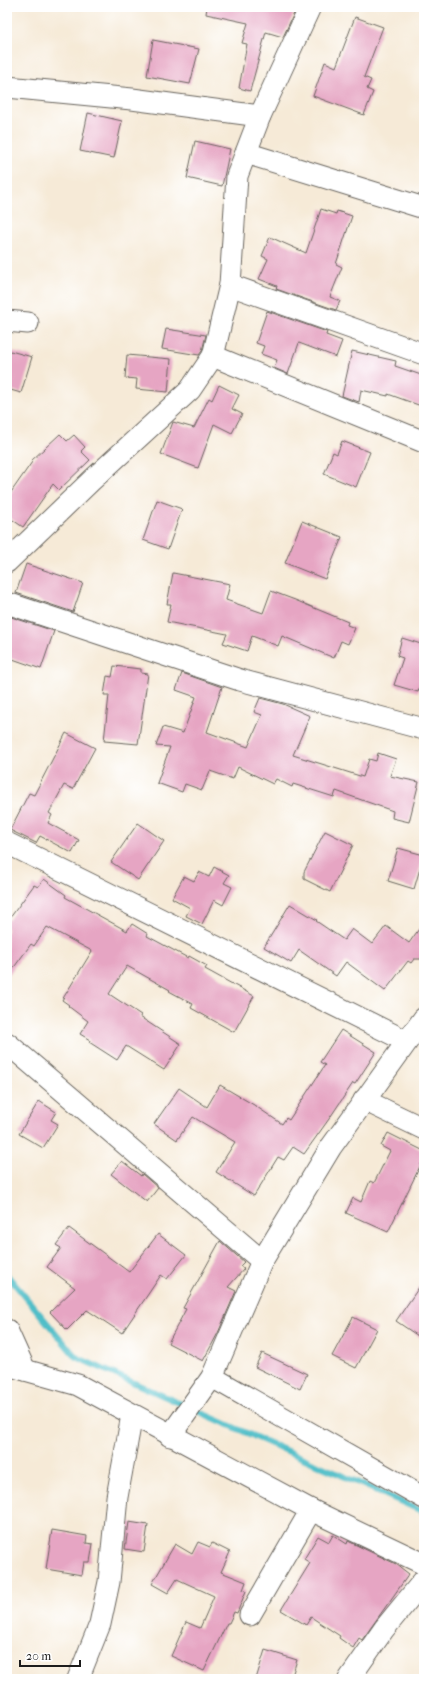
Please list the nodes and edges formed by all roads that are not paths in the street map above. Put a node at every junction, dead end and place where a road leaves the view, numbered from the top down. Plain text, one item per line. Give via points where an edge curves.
1 (310, 7) edge
2 (9, 91) edge
3 (260, 116) junction
4 (246, 153) junction
5 (424, 208) edge
6 (230, 285) junction
7 (7, 321) edge
8 (28, 323) dead end
9 (424, 354) edge
10 (213, 356) junction
11 (424, 442) edge
12 (7, 562) edge
13 (7, 603) edge
14 (424, 729) edge
15 (7, 843) edge
16 (424, 1018) edge
17 (406, 1041) junction
18 (7, 1043) edge
19 (364, 1100) junction
20 (424, 1129) edge
21 (262, 1261) junction
22 (7, 1330) edge
23 (16, 1367) edge
24 (207, 1383) junction
25 (132, 1415) junction
26 (172, 1432) junction
27 (424, 1498) edge
28 (310, 1510) junction
29 (424, 1564) edge
30 (424, 1580) edge
31 (250, 1615) dead end
32 (78, 1679) edge
33 (349, 1679) edge

1 - 3 street
2 - 3 street via 132,99
3 - 4 street
4 - 5 street
4 - 6 street via 237,176
6 - 9 street
6 - 10 street
7 - 8 street
10 - 11 street
10 - 12 street via 190,390
13 - 14 street via 240,680
15 - 17 street
16 - 17 street
17 - 19 street
18 - 21 street
19 - 20 street
19 - 21 street via 330,1147
21 - 24 street
22 - 23 street
23 - 25 street via 78,1385
24 - 26 street
24 - 27 street
25 - 26 street
25 - 32 street via 117,1497 109,1582 100,1624
26 - 28 street
28 - 29 street
28 - 31 street
30 - 33 street via 384,1629

